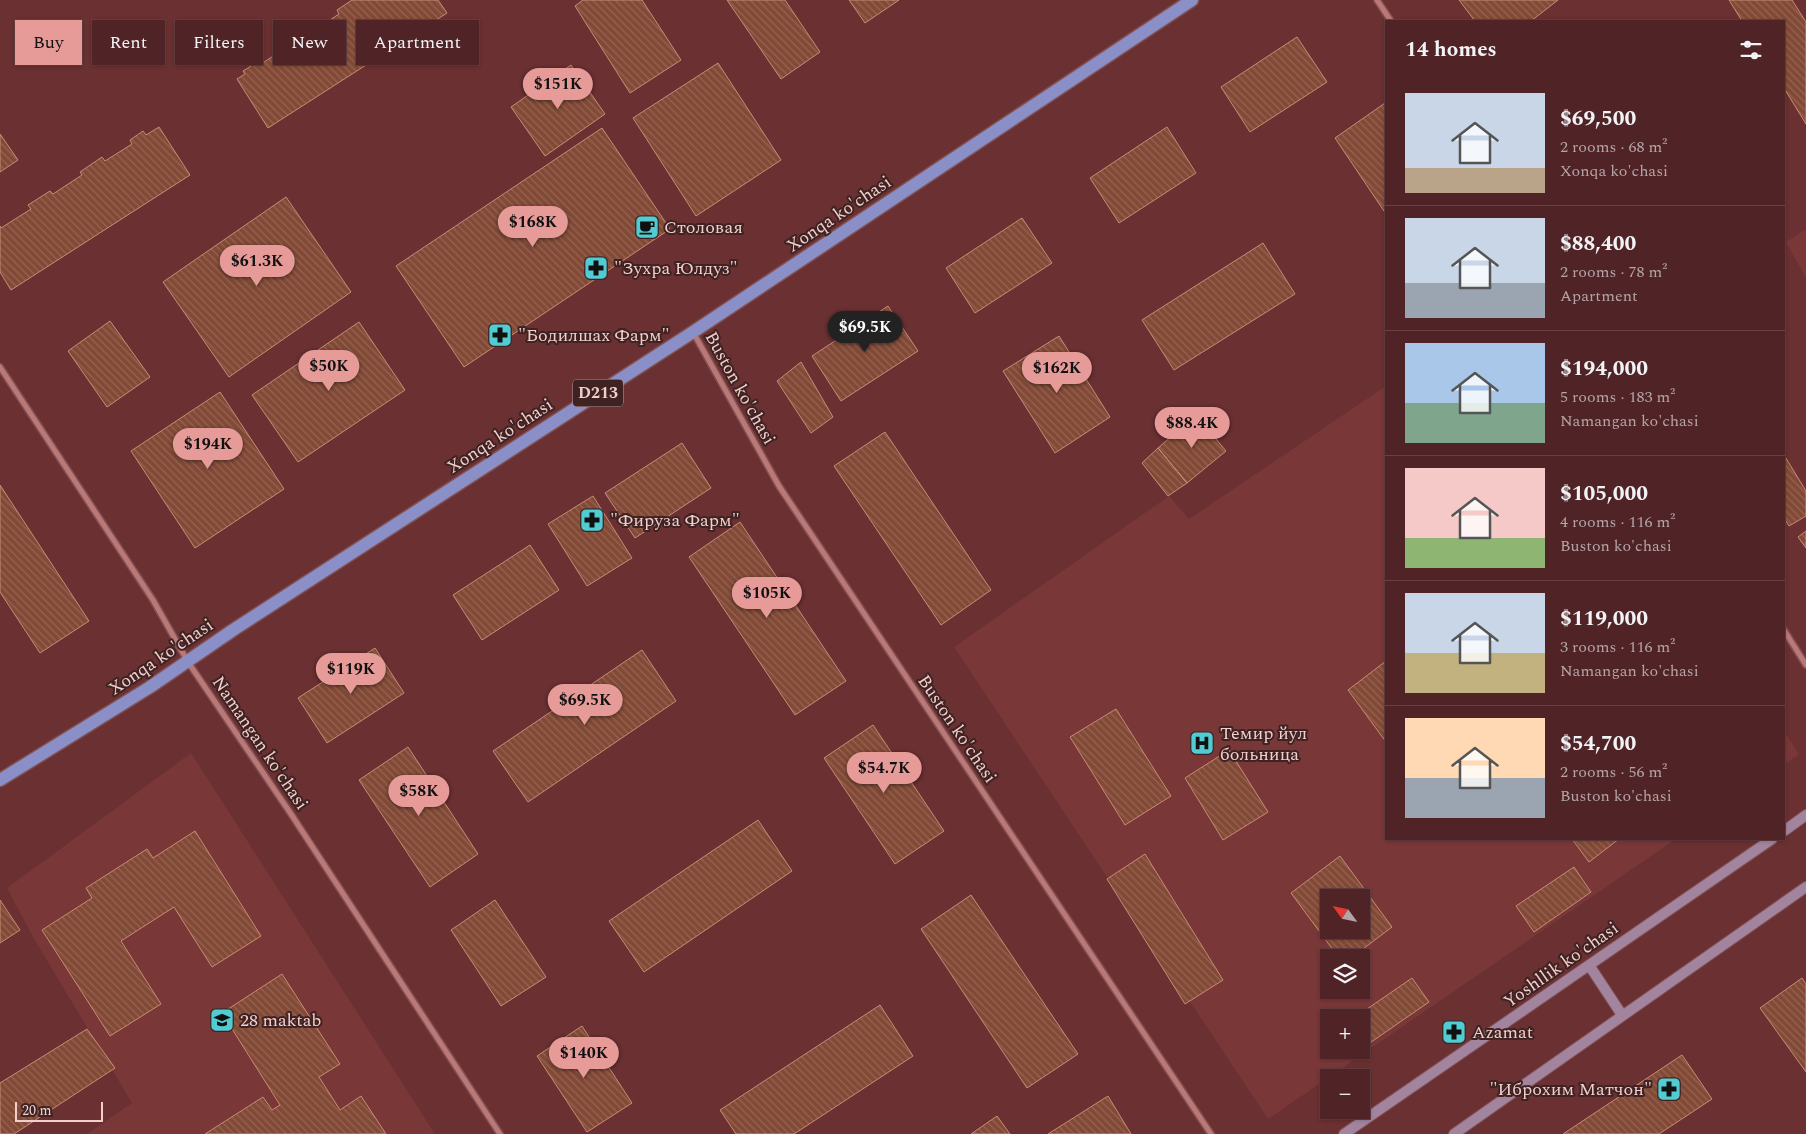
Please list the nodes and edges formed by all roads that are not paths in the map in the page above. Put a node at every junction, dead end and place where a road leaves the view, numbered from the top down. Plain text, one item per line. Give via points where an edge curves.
1 (1192, 0) edge
2 (1377, 0) edge
3 (1390, 20) edge
4 (693, 332) junction
5 (0, 367) edge
6 (1785, 632) edge
7 (188, 662) junction
8 (1806, 665) edge
9 (0, 780) edge
10 (1806, 815) edge
11 (1785, 830) edge
12 (1771, 840) edge
13 (1806, 887) edge
14 (1589, 966) junction
15 (1622, 1015) junction
16 (500, 1134) edge
17 (1210, 1134) edge
18 (1344, 1134) edge
19 (1454, 1134) edge

1 - 4 main road, Xonqa ko'chasi / D213
2 - 3 street
4 - 7 main road, Xonqa ko'chasi / D213
4 - 17 street, Buston ko'chasi via 779,486
5 - 7 street, Namangan ko'chasi via 153,600
6 - 8 street
7 - 9 main road, Xonqa ko'chasi / D213
7 - 16 street, Namangan ko'chasi
10 - 11 main road
12 - 14 main road, Yoshllik ko'chasi
13 - 15 main road
14 - 15 main road
14 - 18 main road, Yoshllik ko'chasi
15 - 19 main road

